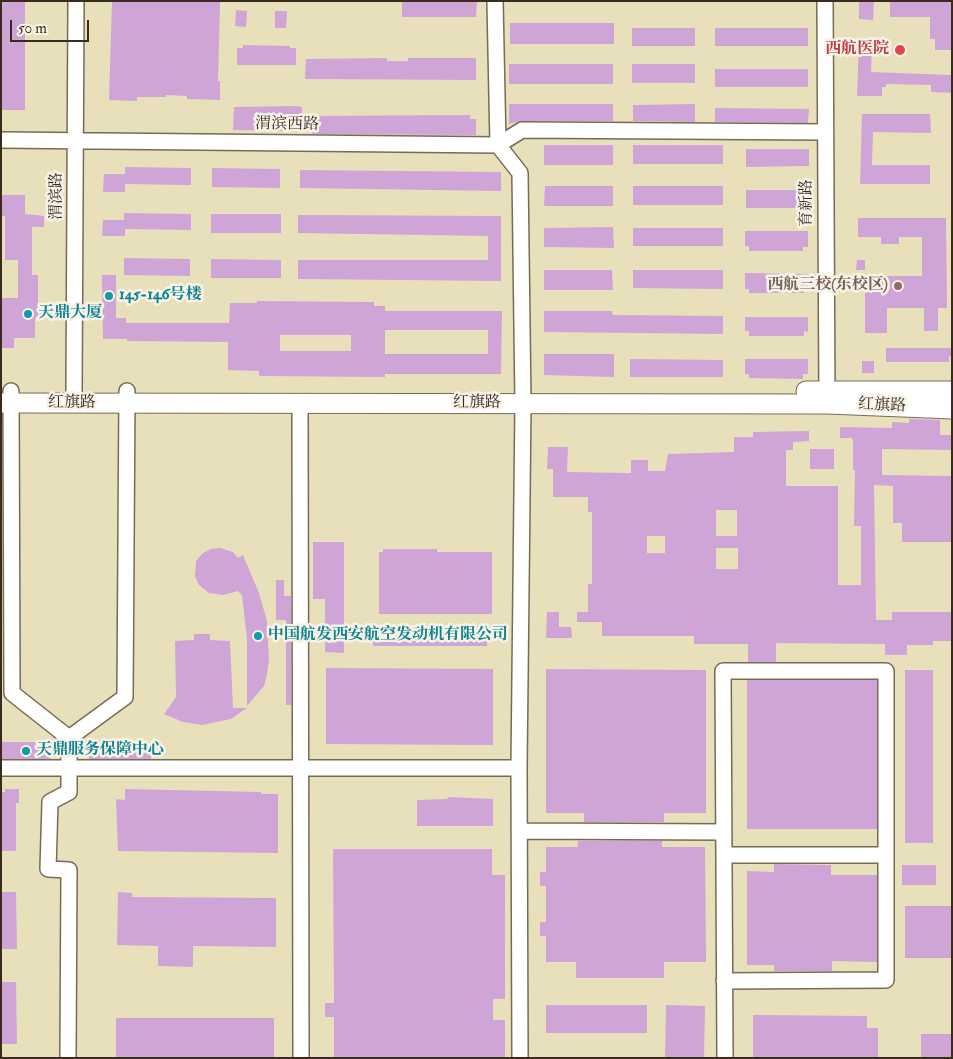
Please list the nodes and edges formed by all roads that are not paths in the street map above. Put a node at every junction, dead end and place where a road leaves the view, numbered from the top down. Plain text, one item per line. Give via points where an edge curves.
1 (76, 1) edge
2 (495, 1) edge
3 (825, 1) edge
4 (825, 132) junction
5 (1, 140) edge
6 (76, 140) junction
7 (498, 145) junction
8 (74, 391) junction
9 (7, 397) edge
10 (127, 397) junction
11 (522, 398) junction
12 (827, 398) junction
13 (951, 402) edge
14 (300, 404) junction
15 (69, 738) junction
16 (1, 768) edge
17 (69, 768) junction
18 (300, 768) junction
19 (519, 768) junction
20 (519, 831) junction
21 (724, 832) junction
22 (724, 855) junction
23 (886, 855) junction
24 (724, 981) junction
25 (68, 1058) edge
26 (301, 1058) edge
27 (520, 1058) edge
28 (725, 1058) edge

1 - 6 street, 渭滨路
2 - 7 street
3 - 4 street, 育新路
4 - 7 street via 522,130
4 - 12 street, 育新路
5 - 6 street, 渭滨西路
6 - 7 street, 渭滨西路
6 - 8 street, 渭滨路
7 - 11 street via 520,173
8 - 9 main road, 红旗路
8 - 10 main road, 红旗路
9 - 10 main road, 红旗路
9 - 15 street via 12,693
10 - 11 main road, 红旗路
10 - 14 main road, 红旗路
10 - 15 street via 126,697
11 - 12 main road, 红旗路
11 - 14 main road, 红旗路
11 - 19 street
12 - 13 main road, 红旗路
14 - 18 street
15 - 17 street
16 - 17 street
17 - 18 street
17 - 25 street via 69,792 50,802 48,869 69,870
18 - 19 street
18 - 26 street
19 - 20 street
20 - 21 street
20 - 27 street
21 - 22 street
21 - 23 street via 723,671 886,671
22 - 23 street
22 - 24 street
23 - 24 street via 886,980
24 - 28 street

